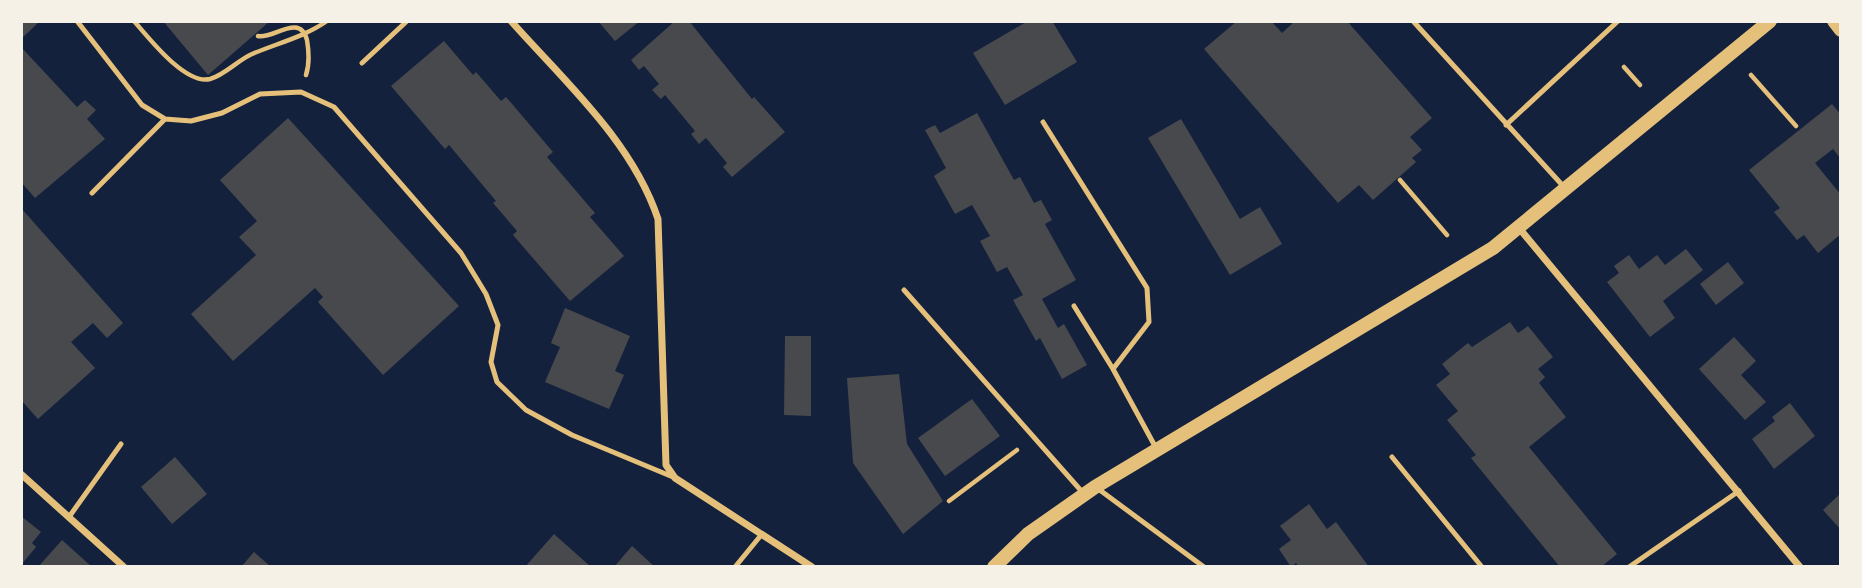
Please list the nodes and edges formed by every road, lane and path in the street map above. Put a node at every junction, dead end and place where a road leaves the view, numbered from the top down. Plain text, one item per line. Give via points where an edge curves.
1 (77, 21) edge
2 (134, 21) edge
3 (327, 21) edge
4 (407, 21) edge
5 (511, 21) edge
6 (1413, 21) edge
7 (1618, 21) edge
8 (1770, 21) edge
9 (1834, 21) edge
10 (1841, 30) edge
11 (306, 35) junction
12 (258, 36) dead end
13 (362, 63) dead end
14 (1624, 67) dead end
15 (1751, 75) dead end
16 (1640, 85) dead end
17 (301, 92) junction
18 (165, 119) junction
19 (1043, 122) dead end
20 (1506, 124) junction
21 (1796, 126) dead end
22 (1399, 180) dead end
23 (1565, 189) junction
24 (92, 193) dead end
25 (1519, 228) junction
26 (1447, 235) dead end
27 (904, 290) dead end
28 (1074, 306) dead end
29 (1113, 369) junction
30 (1035, 437) junction
31 (121, 444) dead end
32 (1157, 451) junction
33 (1392, 457) dead end
34 (21, 474) edge
35 (675, 478) junction
36 (1089, 491) junction
37 (1739, 491) junction
38 (949, 501) dead end
39 (69, 517) junction
40 (762, 534) junction
41 (124, 567) edge
42 (735, 567) edge
43 (812, 567) edge
44 (994, 567) edge
45 (1205, 567) edge
46 (1482, 567) edge
47 (1629, 567) edge
48 (1800, 567) edge

1 - 18 lane via 142,106
2 - 11 path via 179,68 196,79 210,79 244,57
3 - 11 path
4 - 13 lane
5 - 35 street via 623,149 647,186 658,219 664,456
6 - 20 lane
7 - 20 lane
8 - 23 main road
9 - 10 main road
11 - 12 path via 294,27
11 - 17 path via 309,67
14 - 16 path
15 - 21 path
17 - 18 lane via 260,94 222,113 191,121
17 - 35 lane via 334,107 461,253 486,293 498,325 491,362 497,382 526,410 572,435
18 - 24 lane
19 - 29 lane via 1147,288 1149,322
20 - 23 lane
22 - 26 path
23 - 25 main road
25 - 32 main road
25 - 37 street
27 - 30 lane
28 - 29 lane
29 - 32 lane
30 - 36 lane
30 - 38 path
31 - 39 lane
32 - 36 main road
33 - 46 lane
34 - 39 street
35 - 40 street
36 - 44 main road via 1028,534
36 - 45 lane
37 - 47 lane
37 - 48 street
39 - 41 street
40 - 42 lane
40 - 43 street

